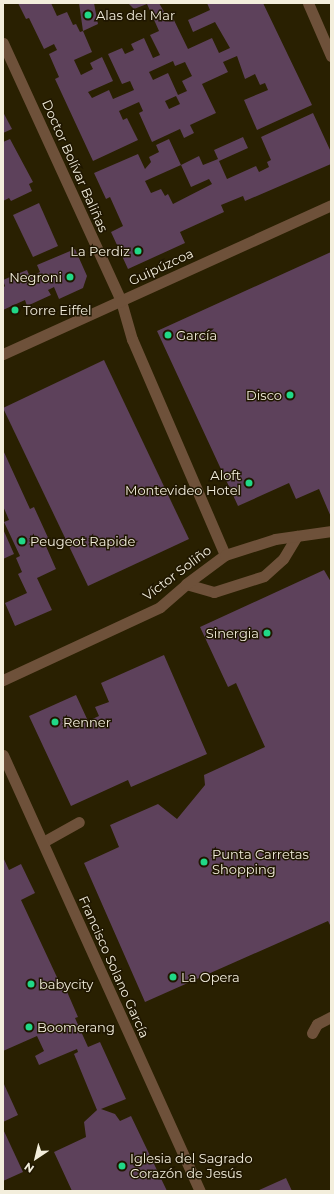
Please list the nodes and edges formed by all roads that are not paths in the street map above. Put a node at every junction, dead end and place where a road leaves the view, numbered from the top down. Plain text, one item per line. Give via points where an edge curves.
1 (308, 3) edge
2 (3, 43) edge
3 (331, 56) edge
4 (331, 205) edge
5 (121, 301) junction
6 (3, 354) edge
7 (331, 530) edge
8 (297, 536) junction
9 (225, 555) junction
10 (186, 584) junction
11 (3, 680) edge
12 (3, 755) edge
13 (79, 822) dead end
14 (43, 842) junction
15 (331, 1017) edge
16 (312, 1033) dead end
17 (200, 1191) edge

1 - 3 street
2 - 5 street, Doctor Bolívar Baliñas
4 - 5 street, Guipúzcoa
5 - 6 street, Guipúzcoa
5 - 9 street, Doctor Bolívar Baliñas via 132,339
7 - 8 street, Víctor Soliño
8 - 9 street, Víctor Soliño via 255,544
8 - 10 street via 283,559 264,576 240,586 214,592
9 - 10 street, Víctor Soliño
10 - 11 street, Víctor Soliño via 160,607
12 - 14 street, Francisco Solano García
13 - 14 street
14 - 17 street, Francisco Solano García
15 - 16 street via 317,1024

